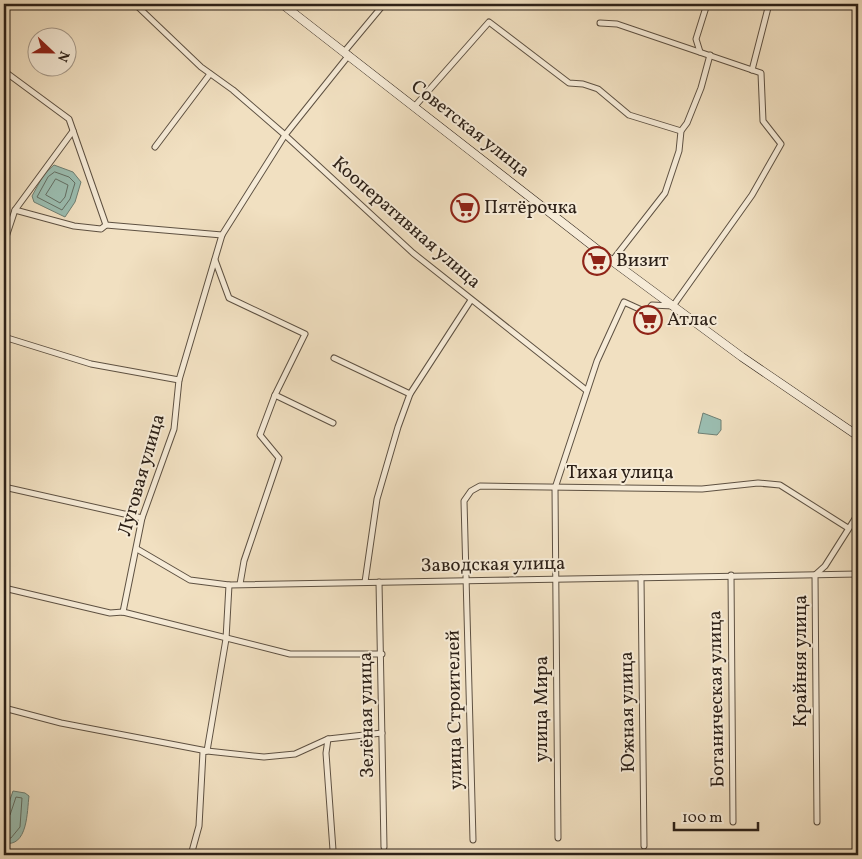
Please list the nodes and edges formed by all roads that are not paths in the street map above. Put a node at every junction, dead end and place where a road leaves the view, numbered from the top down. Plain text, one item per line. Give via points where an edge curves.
1 (6, 4) edge
2 (135, 4) edge
3 (282, 4) edge
4 (384, 4) edge
5 (707, 4) edge
6 (768, 4) edge
7 (4, 8) edge
8 (600, 22) dead end
9 (700, 52) junction
10 (346, 53) junction
11 (710, 55) junction
12 (752, 70) junction
13 (4, 71) edge
14 (210, 74) junction
15 (414, 106) junction
16 (73, 131) junction
17 (681, 131) junction
18 (286, 135) junction
19 (155, 147) dead end
20 (15, 210) junction
21 (106, 225) junction
22 (222, 235) junction
23 (4, 243) edge
24 (214, 260) junction
25 (612, 261) junction
26 (471, 300) junction
27 (673, 306) junction
28 (4, 336) edge
29 (334, 358) dead end
30 (179, 380) junction
31 (586, 390) junction
32 (410, 394) junction
33 (275, 395) junction
34 (333, 423) dead end
35 (858, 436) edge
36 (4, 487) edge
37 (555, 488) junction
38 (858, 514) edge
39 (142, 518) junction
40 (848, 528) junction
41 (137, 550) junction
42 (858, 574) edge
43 (731, 575) junction
44 (815, 575) junction
45 (641, 578) junction
46 (556, 579) junction
47 (467, 580) junction
48 (365, 582) junction
49 (379, 582) junction
50 (228, 584) junction
51 (240, 584) junction
52 (4, 588) edge
53 (123, 612) junction
54 (226, 639) junction
55 (382, 654) junction
56 (4, 708) edge
57 (382, 733) junction
58 (328, 739) junction
59 (207, 751) junction
60 (734, 822) dead end
61 (817, 822) dead end
62 (558, 838) dead end
63 (473, 840) dead end
64 (644, 846) dead end
65 (384, 847) dead end
66 (333, 850) dead end
67 (191, 855) edge

1 - 7 street
2 - 14 street, Кооперативная улица
3 - 10 street, Советская улица
4 - 10 street, Луговая улица
5 - 9 street via 696,40
6 - 12 street
8 - 9 street via 617,24
9 - 11 street
10 - 15 street, Советская улица
10 - 18 street, Луговая улица
11 - 12 street
11 - 17 street via 688,123
12 - 27 street via 761,73 763,120 781,144 752,195
13 - 16 street via 69,119
14 - 18 street, Кооперативная улица
14 - 19 street
15 - 17 street via 489,22 569,83 598,89 629,115
15 - 25 street, Советская улица
16 - 20 street
16 - 21 street
17 - 25 street via 679,151 664,193
18 - 22 street, Луговая улица
18 - 26 street, Кооперативная улица via 396,238
20 - 21 street via 74,226 101,229
20 - 23 street
21 - 22 street
22 - 24 street, Луговая улица
24 - 30 street, Луговая улица
24 - 33 street via 229,298 305,334
25 - 27 street, Советская улица
26 - 31 street, Кооперативная улица
26 - 32 street
27 - 31 street via 652,305 646,312 624,302
27 - 35 street, Советская улица
28 - 30 street via 91,364
29 - 32 street
30 - 39 street, Луговая улица via 174,429
31 - 37 street
32 - 48 street via 377,499
33 - 34 street
33 - 51 street via 260,435 279,458 244,561
36 - 39 street
37 - 40 street, Тихая улица via 702,489 758,483 780,485
37 - 46 street
37 - 47 street, Тихая улица via 480,486 471,491 464,502
38 - 40 street, Крайняя улица
39 - 41 street, Луговая улица
40 - 44 street, Крайняя улица via 825,566
41 - 50 street, Заводская улица via 190,580
41 - 53 street, Луговая улица
42 - 44 street, Заводская улица
43 - 44 street, Заводская улица
43 - 45 street, Заводская улица
43 - 60 street, Ботаническая улица
44 - 61 street, Крайняя улица
45 - 46 street, Заводская улица
45 - 64 street, Южная улица
46 - 47 street, Заводская улица
46 - 62 street, улица Мира
47 - 49 street, Заводская улица
47 - 63 street, улица Строителей
48 - 49 street, Заводская улица
48 - 51 street, Заводская улица
49 - 55 street, Зелёная улица
50 - 51 street, Заводская улица
50 - 54 street
52 - 53 street via 110,613
53 - 54 street
54 - 55 street via 290,654
54 - 59 street
55 - 57 street, Зелёная улица
56 - 59 street via 61,723
57 - 58 street
57 - 65 street, Зелёная улица
58 - 59 street via 295,754 264,757
58 - 66 street via 326,753
59 - 67 street via 203,752 199,826

